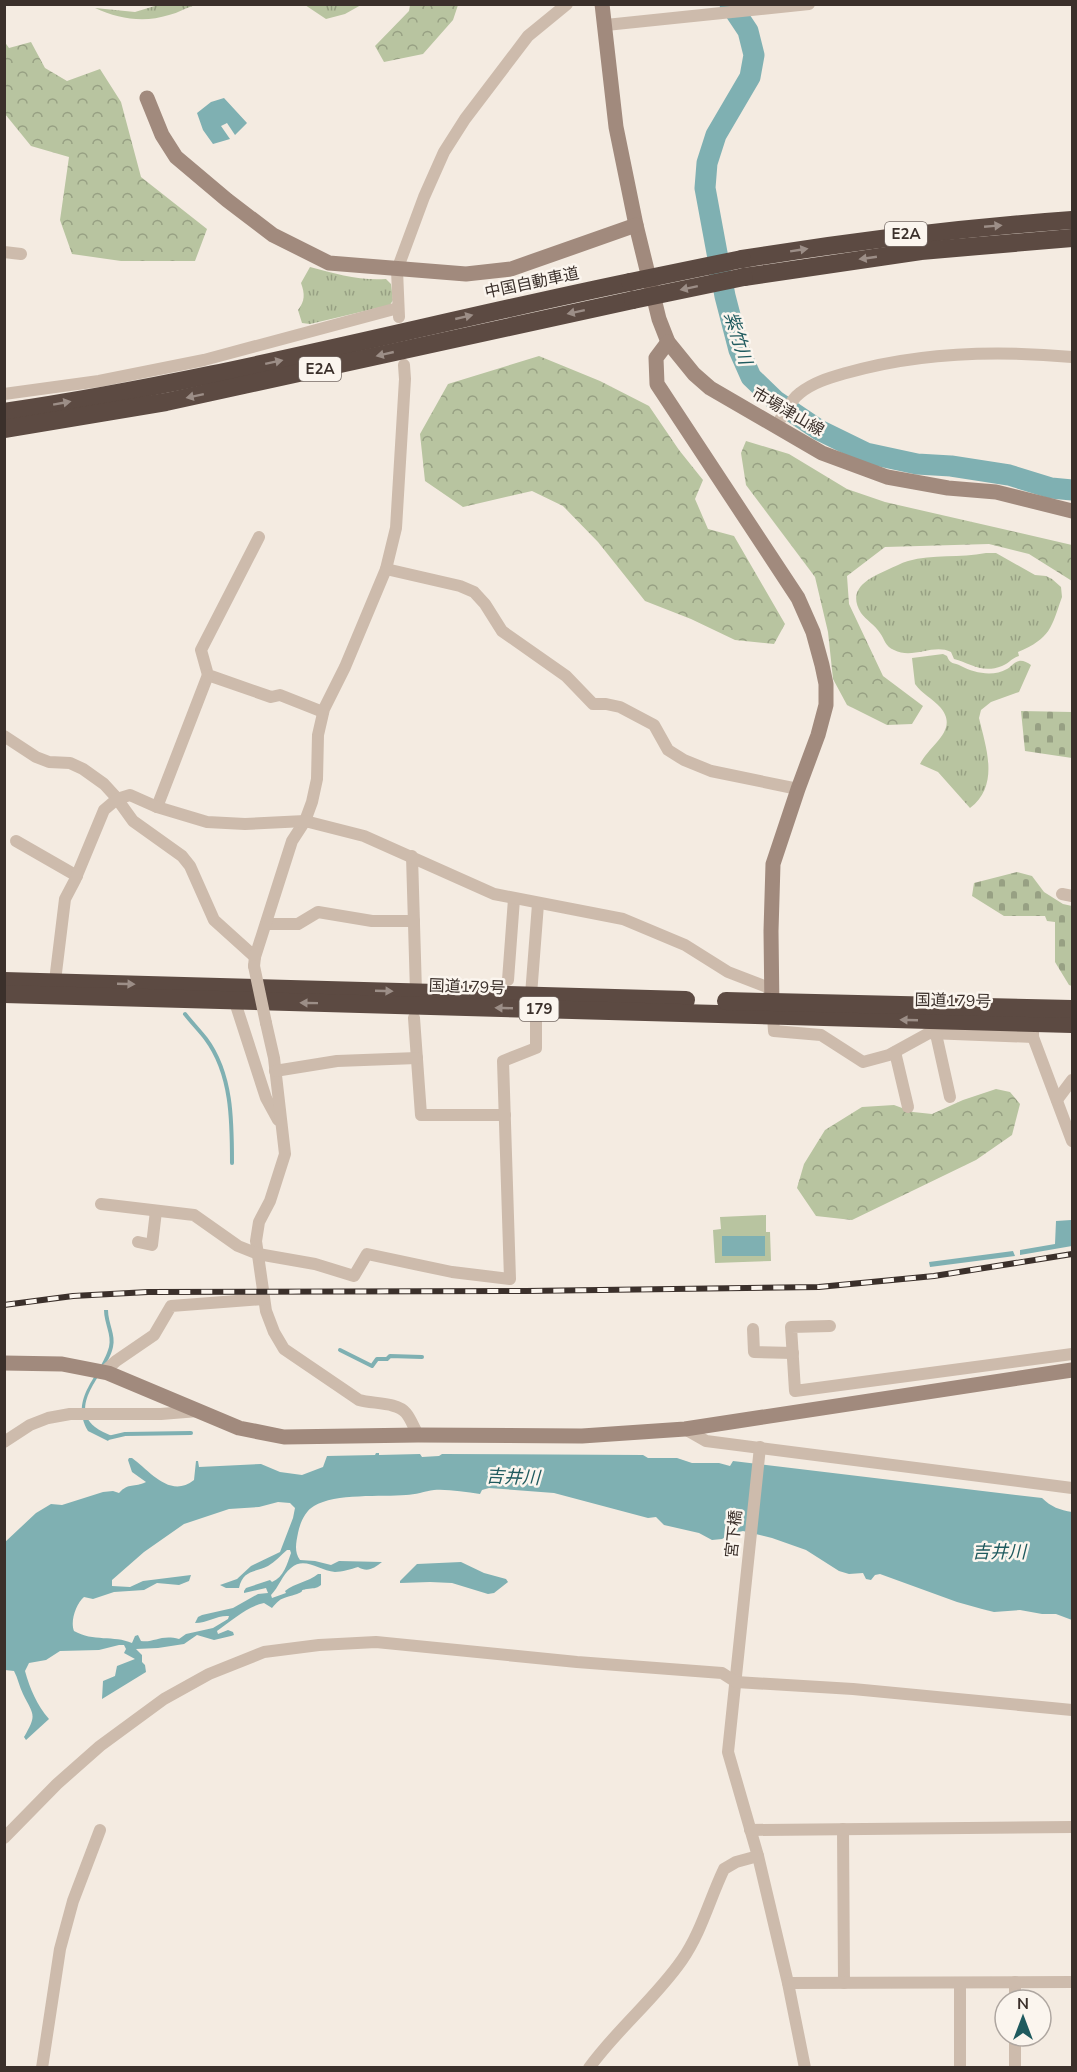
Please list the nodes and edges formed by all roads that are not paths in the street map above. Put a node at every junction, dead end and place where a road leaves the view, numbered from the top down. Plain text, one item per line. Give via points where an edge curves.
1 (567, 4) edge
2 (602, 4) edge
3 (809, 4) edge
4 (606, 25) junction
5 (147, 98) dead end
6 (1072, 220) edge
7 (636, 225) junction
8 (1072, 238) edge
9 (4, 252) edge
10 (21, 254) dead end
11 (743, 268) junction
12 (397, 270) junction
13 (631, 291) junction
14 (668, 342) junction
15 (1072, 357) edge
16 (404, 365) dead end
17 (4, 394) edge
18 (4, 412) edge
19 (780, 421) junction
20 (4, 429) edge
21 (1072, 511) edge
22 (259, 537) dead end
23 (386, 569) junction
24 (208, 675) junction
25 (323, 712) junction
26 (4, 736) edge
27 (798, 789) junction
28 (117, 799) junction
29 (157, 807) junction
30 (305, 821) junction
31 (16, 841) dead end
32 (412, 856) junction
33 (77, 876) junction
34 (514, 899) junction
35 (538, 904) junction
36 (414, 921) junction
37 (266, 924) junction
38 (254, 962) junction
39 (508, 980) dead end
40 (4, 981) edge
41 (54, 989) junction
42 (416, 992) junction
43 (4, 994) edge
44 (233, 994) junction
45 (533, 1002) junction
46 (772, 1002) junction
47 (1072, 1009) edge
48 (414, 1018) dead end
49 (1032, 1023) junction
50 (1072, 1024) edge
51 (936, 1034) junction
52 (895, 1052) junction
53 (417, 1058) junction
54 (275, 1071) junction
55 (1072, 1080) edge
56 (950, 1097) dead end
57 (1057, 1100) junction
58 (908, 1107) dead end
59 (505, 1115) junction
60 (282, 1127) junction
61 (1072, 1141) edge
62 (101, 1204) dead end
63 (156, 1211) junction
64 (138, 1242) dead end
65 (258, 1254) junction
66 (264, 1299) junction
67 (831, 1326) dead end
68 (753, 1329) dead end
69 (793, 1353) junction
70 (1072, 1354) edge
71 (4, 1363) edge
72 (1029, 1368) junction
73 (1072, 1370) edge
74 (104, 1372) junction
75 (850, 1384) junction
76 (852, 1402) junction
77 (198, 1410) junction
78 (685, 1429) junction
79 (418, 1435) junction
80 (4, 1442) edge
81 (760, 1447) junction
82 (1072, 1488) edge
83 (736, 1682) junction
84 (1072, 1710) edge
85 (1072, 1827) edge
86 (843, 1829) junction
87 (100, 1830) dead end
88 (750, 1830) junction
89 (4, 1838) edge
90 (758, 1856) junction
91 (1015, 1982) junction
92 (1072, 1982) edge
93 (788, 1983) junction
94 (844, 1983) junction
95 (960, 1983) junction
96 (1015, 1988) edge
97 (1015, 2048) edge
98 (42, 2067) edge
99 (589, 2067) edge
100 (805, 2067) edge
101 (960, 2067) edge
102 (1015, 2067) edge

1 - 12 street via 528,36 465,119 444,152
2 - 4 street, 市場津山線
3 - 4 street
4 - 7 street, 市場津山線 via 616,127
5 - 12 street via 176,157 273,235 329,263
11 -> 6 highway, 中国自動車道 / E2A via 843,242
7 - 12 street via 511,269 466,274
7 - 14 street, 市場津山線
8 -> 11 highway, 中国自動車道 / E2A
9 - 10 street
11 - 13 highway, 中国自動車道 / E2A, bridge
12 - 17 street via 399,313 204,360 99,381
18 -> 13 highway, 中国自動車道 / E2A via 253,366 520,305
13 -> 20 highway, 中国自動車道 / E2A via 200,395
14 - 19 street, 市場津山線 via 710,388
14 - 27 street via 656,358 657,384 798,598 813,632 826,684 826,705
15 - 19 street via 971,353 887,362 815,383 797,395
16 - 23 street via 396,528
19 - 21 street, 市場津山線 via 822,453 887,477 996,492
22 - 24 street via 201,650
23 - 25 street
23 - 27 street via 474,592 502,631 566,676 593,704 620,707 654,725 668,750 684,760 711,771
24 - 25 street via 271,697 280,695
24 - 29 street
25 - 30 street via 316,779
26 - 28 street via 36,757 83,769
27 - 46 street via 773,864
28 - 29 street via 130,795
28 - 33 street via 104,810
28 - 38 street via 133,821 182,856 214,920
29 - 30 street via 207,822
30 - 32 street via 364,836
30 - 37 street via 292,841
31 - 33 street
32 - 34 street via 494,894
32 - 36 street
33 - 41 street via 65,899
34 - 35 street
34 - 39 street
35 - 45 street
35 - 46 street via 623,919 685,945
36 - 37 street via 372,921 318,912 298,924
36 - 42 street
37 - 38 street
38 - 54 street, bridge
40 - 41 highway, 国道179号 / 179
41 - 43 highway, 国道179号 / 179
41 - 44 highway, 国道179号 / 179
44 -> 42 highway, 国道179号 / 179
42 - 45 highway, 国道179号 / 179
45 -> 44 highway, 国道179号 / 179
44 - 60 street via 266,1098
45 - 46 highway, 国道179号 / 179
45 - 59 street via 536,1048 503,1061
46 - 49 highway, 国道179号 / 179
46 - 52 street via 774,1031 821,1035 863,1062
47 - 49 highway, 国道179号 / 179
48 - 53 street
49 - 50 highway, 国道179号 / 179
49 - 51 street
49 - 57 street
51 - 52 street via 929,1033
51 - 56 street
52 - 58 street
53 - 54 street via 337,1061
53 - 59 street via 421,1115
54 - 60 street
55 - 57 street
57 - 61 street
59 - 65 street via 510,1279 452,1272 367,1254 354,1276
60 - 65 street via 285,1154 259,1222
62 - 63 street
63 - 64 street via 152,1245
63 - 65 street via 194,1215 238,1246
65 - 66 street
66 - 74 street via 171,1306 154,1335
66 - 79 street via 269,1322 284,1349 359,1400 396,1406
67 - 69 street via 791,1328
68 - 69 street via 754,1352
69 - 75 street via 795,1391
70 - 72 street
71 - 74 street via 62,1364
72 - 73 street
72 - 75 street
72 - 76 street
74 - 77 street
75 - 76 street
76 - 78 street
77 - 79 street via 239,1428 284,1437
77 - 80 street via 70,1414 30,1425
78 - 79 street via 582,1436
78 - 81 street via 706,1441
81 - 82 street
81 - 83 street, 宮下橋
83 - 84 street
83 - 88 street, 宮下橋 via 728,1752
83 - 89 street via 722,1673 376,1642 264,1652 208,1674 155,1706 100,1746
85 - 86 street
86 - 88 street
86 - 94 street
87 - 98 street via 60,1949
88 - 90 street, 宮下橋
90 - 93 street, 宮下橋
90 - 99 street via 724,1869 684,1958
91 - 92 street
91 - 95 street
91 - 96 street
93 - 94 street
93 - 100 street, 宮下橋
94 - 95 street
95 - 101 street
97 - 102 street

